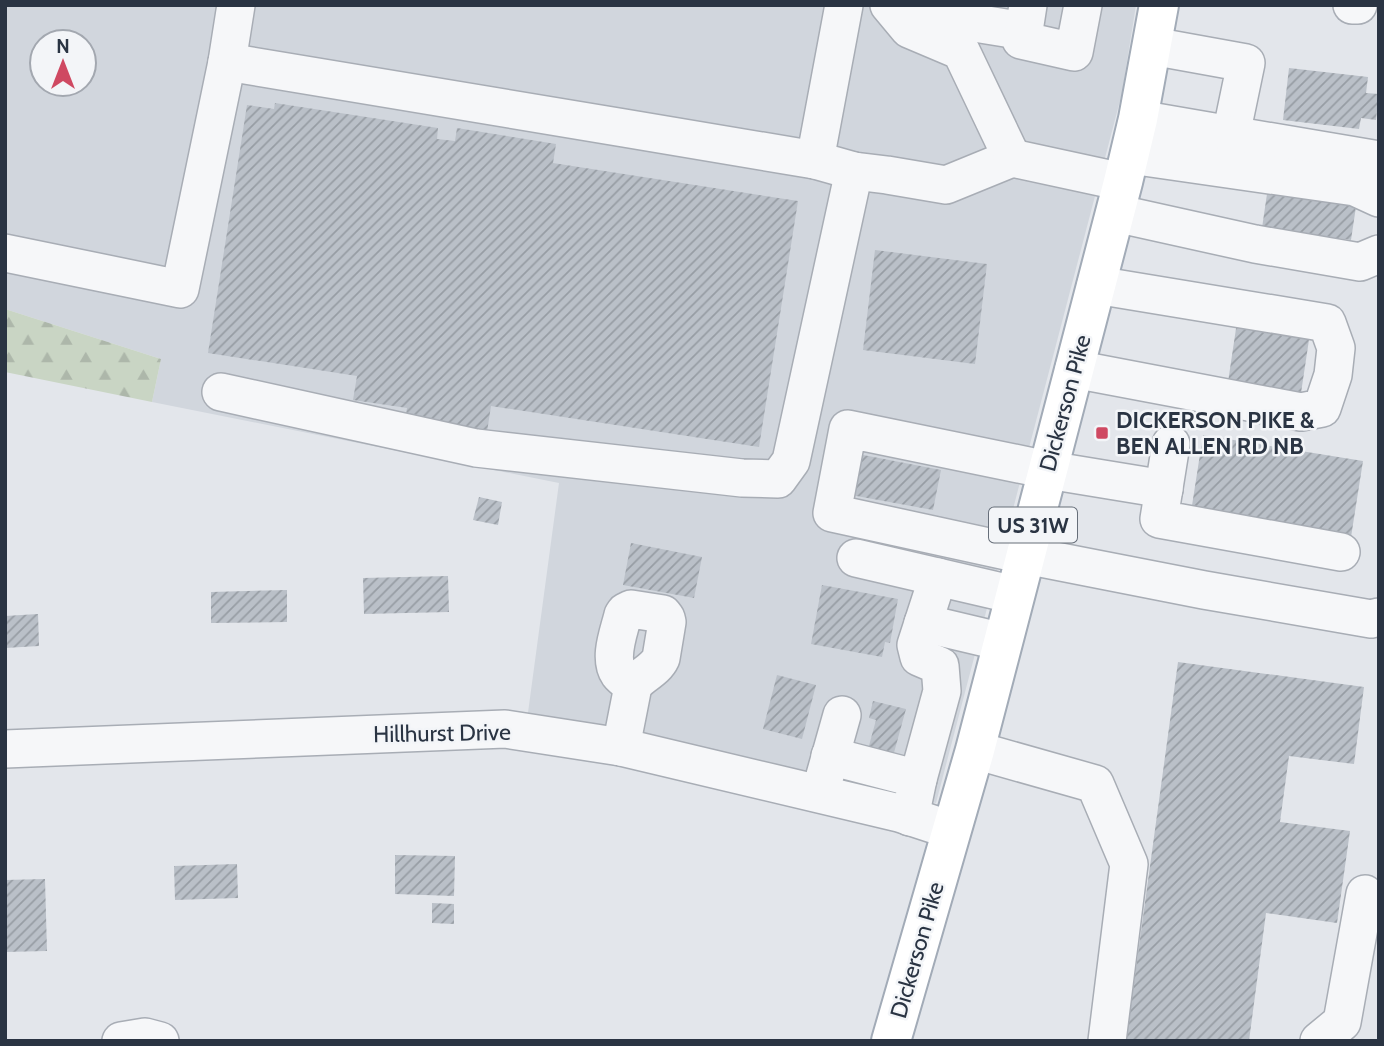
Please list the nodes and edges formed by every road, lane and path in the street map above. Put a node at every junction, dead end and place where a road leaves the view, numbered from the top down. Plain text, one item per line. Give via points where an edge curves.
1 (236, 5) edge
2 (844, 5) edge
3 (889, 5) edge
4 (927, 5) edge
5 (1083, 5) edge
6 (1159, 5) edge
7 (1019, 13) edge
8 (1152, 46) junction
9 (227, 62) junction
10 (1231, 135) junction
11 (1012, 158) junction
12 (815, 160) junction
13 (1379, 160) edge
14 (1126, 167) junction
15 (853, 171) junction
16 (1379, 198) edge
17 (5, 253) edge
18 (1379, 254) edge
19 (1096, 285) junction
20 (1074, 369) junction
21 (221, 392) dead end
22 (1171, 444) dead end
23 (1048, 470) junction
24 (1164, 489) junction
25 (1340, 552) dead end
26 (1026, 555) junction
27 (856, 558) dead end
28 (938, 577) junction
29 (1015, 595) junction
30 (1379, 617) edge
31 (923, 623) junction
32 (1003, 642) junction
33 (632, 685) dead end
34 (842, 715) dead end
35 (621, 747) junction
36 (5, 749) edge
37 (975, 750) junction
38 (830, 756) junction
39 (918, 779) junction
40 (820, 794) junction
41 (910, 817) junction
42 (951, 830) junction
43 (1365, 894) dead end
44 (121, 1041) edge
45 (160, 1041) edge
46 (891, 1041) edge
47 (1107, 1041) edge
48 (1319, 1041) edge

1 - 9 street
2 - 12 street
3 - 11 street via 909,29 961,51
4 - 7 street via 931,16
5 - 7 street via 1074,52 1021,40
6 - 8 main road, Dickerson Pike / US 31W
8 - 10 street via 1246,63
8 - 14 main road, Dickerson Pike / US 31W
9 - 12 street
9 - 17 street via 180,289
10 - 13 street
10 - 14 street
11 - 14 street
11 - 15 street via 946,185
12 - 15 street
14 - 16 street via 1355,187
14 - 18 street via 1255,244 1360,262
14 - 19 main road, Dickerson Pike / US 31W
15 - 21 street via 791,461 778,479 475,448
19 - 20 main road, Dickerson Pike / US 31W
19 - 20 street via 1327,323 1336,348 1333,375 1322,408 1301,411
20 - 23 main road, Dickerson Pike / US 31W
22 - 24 street
23 - 24 street
23 - 26 main road, Dickerson Pike / US 31W
23 - 26 street via 848,429 832,513
24 - 25 street via 1159,519
26 - 29 main road, Dickerson Pike / US 31W
26 - 30 street via 1204,590
27 - 28 street
28 - 29 street
28 - 31 street
29 - 32 main road, Dickerson Pike / US 31W
31 - 32 street
31 - 39 street via 916,645 919,657 940,666 942,691
32 - 37 main road, Dickerson Pike / US 31W
33 - 35 street
34 - 38 street
35 - 36 street, Hillhurst Drive via 505,729
35 - 40 street, Hillhurst Drive
37 - 42 main road, Dickerson Pike / US 31W
37 - 47 street via 1095,784 1129,864
38 - 39 street
38 - 40 street
39 - 41 street
40 - 41 street, Hillhurst Drive
41 - 42 street, Hillhurst Drive
42 - 46 main road, Dickerson Pike / US 31W
43 - 48 street via 1342,1021
44 - 45 street via 145,1037

